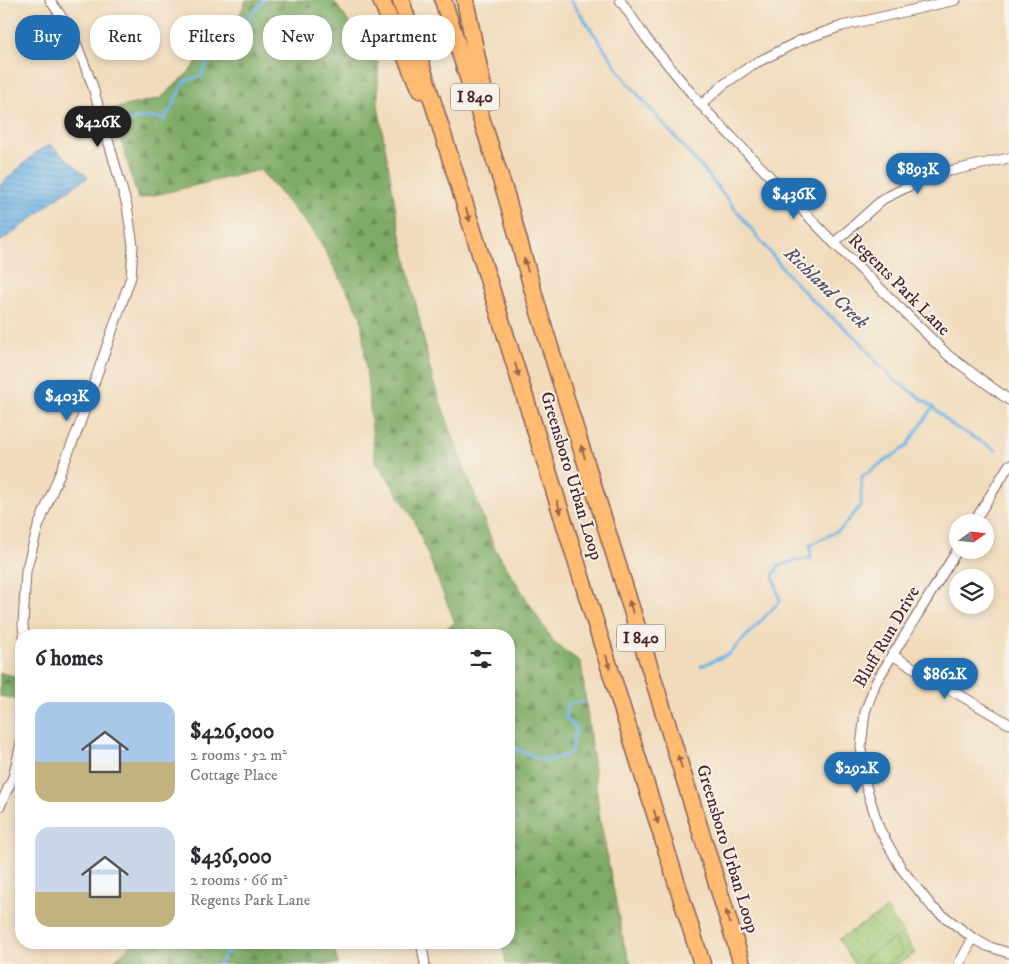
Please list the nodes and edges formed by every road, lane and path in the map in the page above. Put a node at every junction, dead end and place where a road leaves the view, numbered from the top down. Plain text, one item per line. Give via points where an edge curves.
1 (50, 0) edge
2 (380, 0) edge
3 (401, 0) edge
4 (444, 0) edge
5 (465, 0) edge
6 (620, 0) edge
7 (956, 0) edge
8 (701, 105) junction
9 (1009, 158) edge
10 (454, 168) junction
11 (506, 195) junction
12 (834, 243) junction
13 (1009, 400) edge
14 (1009, 465) edge
15 (979, 514) edge
16 (952, 559) edge
17 (23, 629) edge
18 (892, 655) junction
19 (1009, 724) edge
20 (15, 768) edge
21 (0, 806) edge
22 (973, 938) junction
23 (422, 949) edge
24 (1009, 953) edge
25 (425, 964) edge
26 (702, 964) edge
27 (742, 964) edge
28 (959, 964) edge

1 - 17 street via 66,22 90,76 127,206 133,246 130,281 78,429 38,527 26,571
2 - 10 highway
3 - 10 highway, Greensboro Urban Loop / I 840
4 - 11 highway, Greensboro Urban Loop / I 840
5 - 11 highway
6 - 8 street, Regents Park Lane via 646,38
7 - 8 street via 842,26 799,41 752,65
8 - 12 street, Regents Park Lane
9 - 12 street via 941,173 913,184 883,199
10 -> 26 highway, Greensboro Urban Loop / I 840
27 -> 11 highway, Greensboro Urban Loop / I 840 via 539,312
12 - 13 street, Regents Park Lane via 949,356
14 - 15 street
16 - 18 street, Bluff Run Drive
18 - 19 street
18 - 22 street, Bluff Run Drive via 876,682 865,712 861,747 866,786 879,828 901,868 932,908
20 - 21 street
22 - 24 street, Bluff Run Drive
22 - 28 street
23 - 25 street

